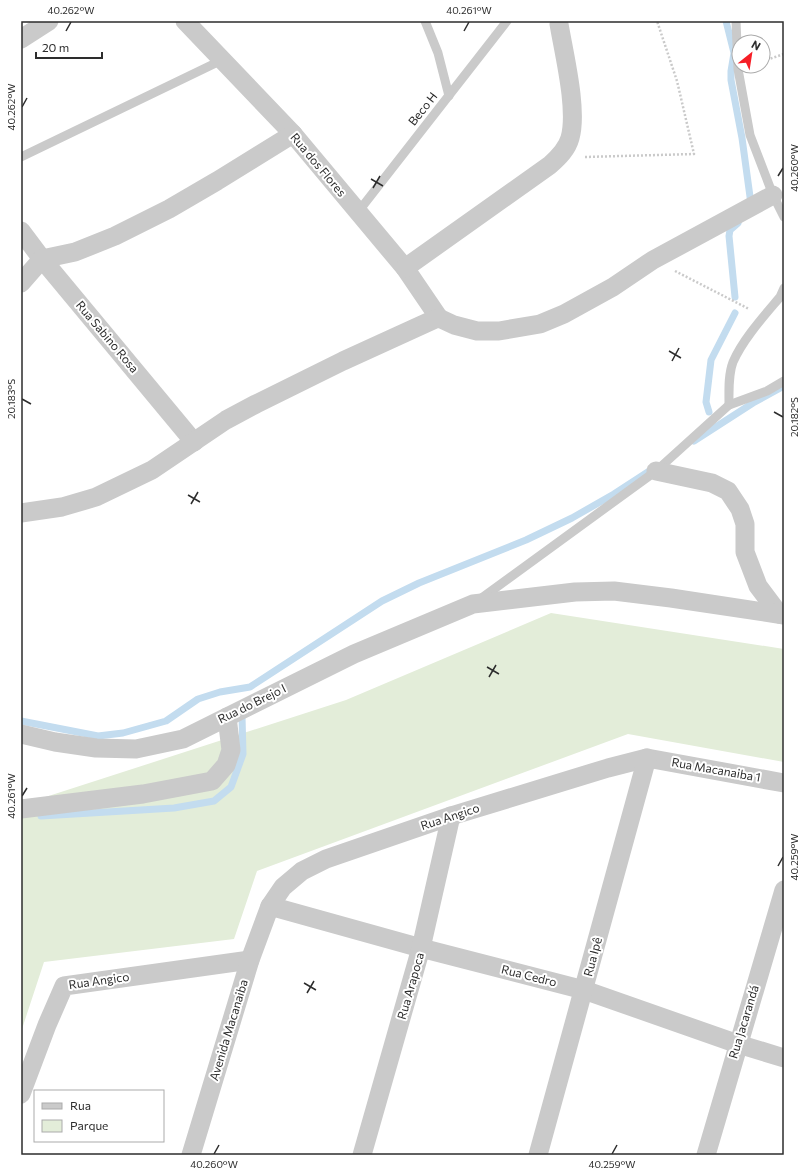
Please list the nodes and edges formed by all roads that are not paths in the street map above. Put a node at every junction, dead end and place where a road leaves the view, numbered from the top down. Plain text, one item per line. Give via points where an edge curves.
1 (48, 21) edge
2 (186, 21) edge
3 (425, 21) edge
4 (507, 21) edge
5 (736, 21) edge
6 (559, 24) dead end
7 (21, 39) edge
8 (222, 60) junction
9 (449, 96) junction
10 (293, 134) junction
11 (21, 158) edge
12 (772, 195) junction
13 (358, 212) junction
14 (784, 217) edge
15 (21, 231) edge
16 (42, 259) junction
17 (405, 268) junction
18 (21, 283) edge
19 (784, 288) edge
20 (439, 318) junction
21 (784, 381) edge
22 (729, 405) junction
23 (194, 442) junction
24 (656, 471) junction
25 (21, 513) edge
26 (473, 604) junction
27 (782, 615) edge
28 (227, 717) junction
29 (21, 734) edge
30 (647, 758) junction
31 (784, 783) edge
32 (21, 809) edge
33 (451, 816) junction
34 (784, 890) edge
35 (270, 906) junction
36 (422, 948) junction
37 (250, 960) junction
38 (584, 990) junction
39 (738, 1044) junction
40 (784, 1058) edge
41 (21, 1094) edge
42 (191, 1155) edge
43 (362, 1155) edge
44 (538, 1155) edge
45 (706, 1155) edge

1 - 7 street
2 - 8 street, Rua dos Flores
3 - 9 lane via 438,53
4 - 9 lane, Beco H
5 - 12 lane via 738,69 750,135
6 - 17 street via 573,123 566,148 550,165
8 - 10 street, Rua dos Flores
8 - 11 lane
9 - 13 lane, Beco H
10 - 13 street, Rua dos Flores
10 - 16 street via 176,205 115,236 75,252
12 - 14 lane
12 - 20 street via 653,260 564,314 540,324 499,331 477,331
13 - 17 street, Rua dos Flores
15 - 16 street, Rua Sabino Rosa
16 - 18 street
16 - 23 street, Rua Sabino Rosa
17 - 20 street, Rua dos Flores
19 - 22 lane via 780,297 741,347 733,363
20 - 23 street via 256,404 226,420
21 - 22 lane via 767,391
22 - 24 lane
23 - 25 street via 152,470 96,497 62,507
24 - 26 lane
24 - 27 street via 712,483 728,491 740,509 745,524 745,552 758,586
26 - 27 street, Rua do Brejo I via 575,592 614,591
26 - 28 street, Rua do Brejo I via 354,654
28 - 29 street, Rua do Brejo I via 183,739 136,749 96,748
28 - 32 street via 231,750 226,765 212,781 143,794
30 - 31 street, Rua Macanaiba 1
30 - 33 street, Rua Angico
30 - 38 street, Rua Ipê
33 - 35 street, Rua Angico via 326,859 302,871 284,887
33 - 36 street, Rua Arapoca
34 - 39 street, Rua Jacarandá
35 - 36 street, Rua Cedro
35 - 37 street, Avenida Macanaiba
36 - 38 street, Rua Cedro
36 - 43 street, Rua Arapoca
37 - 41 street, Rua Angico via 64,986
37 - 42 street, Avenida Macanaiba
38 - 39 street, Rua Cedro
38 - 44 street, Rua Ipê
39 - 40 street, Rua Cedro
39 - 45 street, Rua Jacarandá

